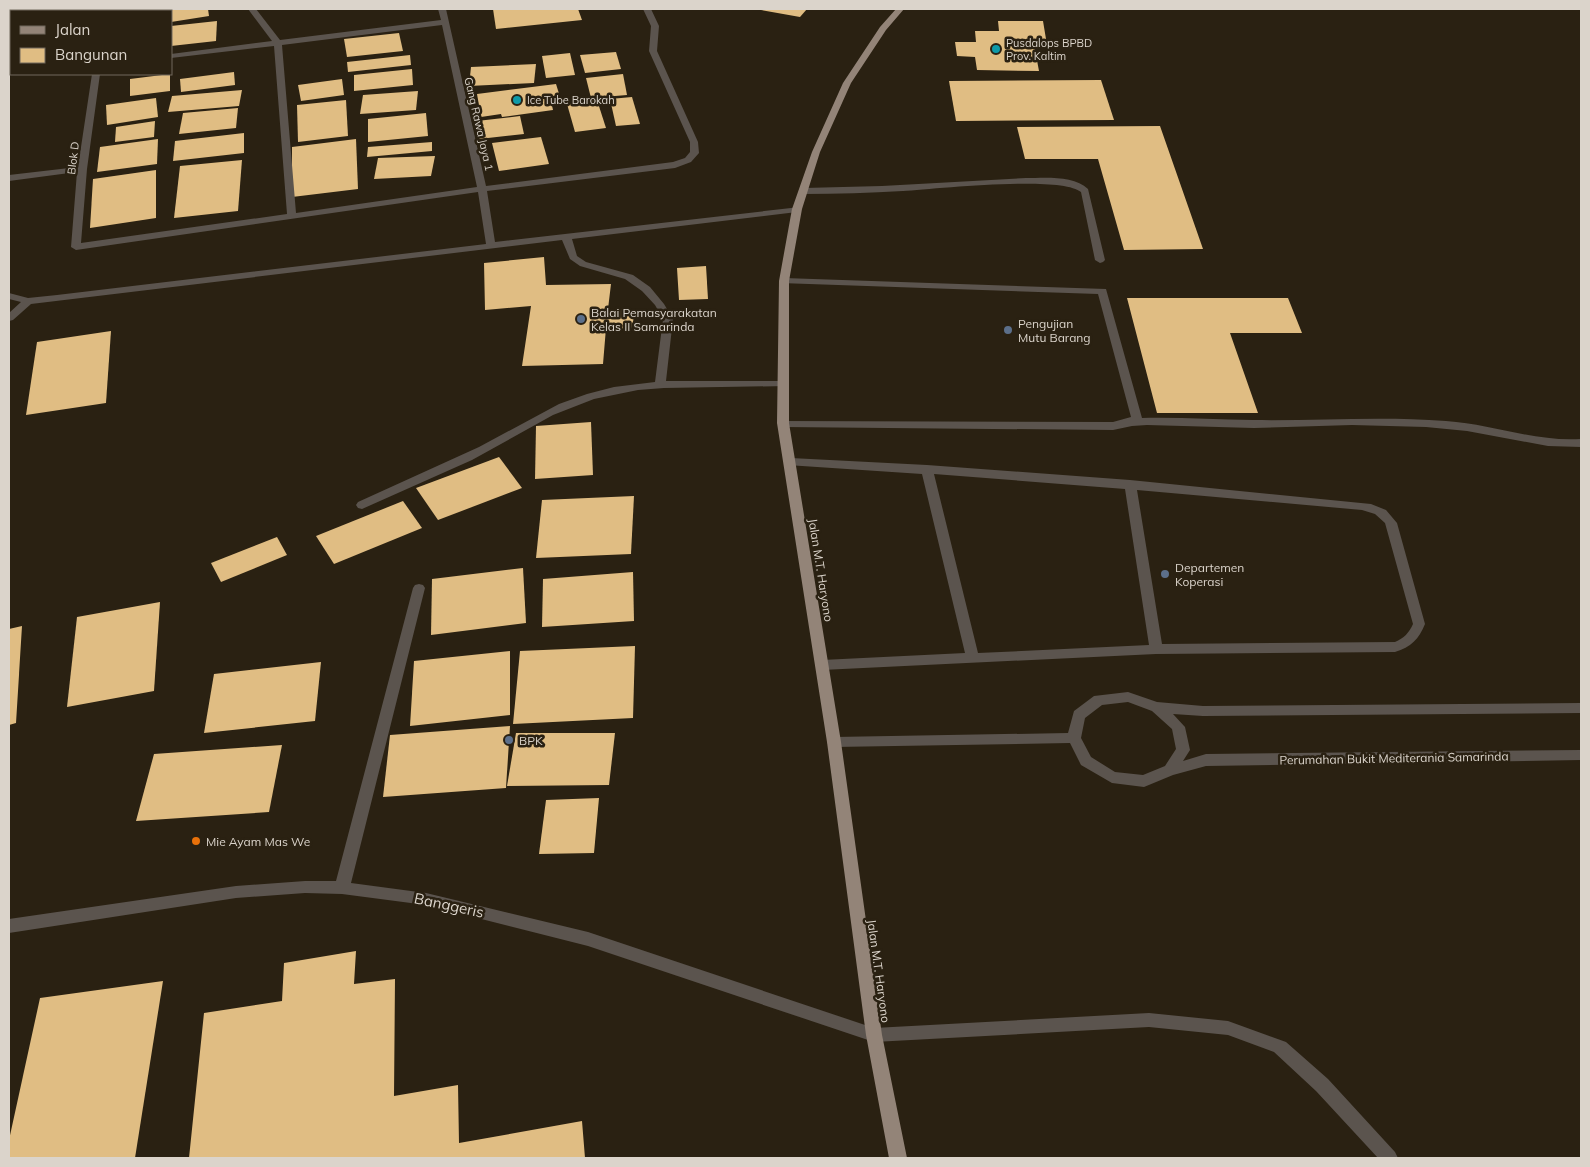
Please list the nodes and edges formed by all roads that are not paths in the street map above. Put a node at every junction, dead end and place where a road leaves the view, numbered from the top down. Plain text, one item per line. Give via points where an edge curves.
1 (252, 9) edge
2 (442, 9) edge
3 (647, 9) edge
4 (900, 9) edge
5 (444, 22) junction
6 (278, 43) junction
7 (172, 56) edge
8 (96, 75) edge
9 (82, 169) junction
10 (9, 178) edge
11 (482, 189) junction
12 (804, 191) junction
13 (797, 209) junction
14 (292, 217) junction
15 (566, 237) junction
16 (491, 246) junction
17 (1100, 260) dead end
18 (784, 281) junction
19 (9, 296) edge
20 (28, 301) junction
21 (9, 318) edge
22 (783, 384) junction
23 (660, 386) junction
24 (1132, 422) junction
25 (783, 423) junction
26 (1581, 443) edge
27 (790, 462) junction
28 (927, 469) junction
29 (1130, 484) junction
30 (362, 505) dead end
31 (419, 588) dead end
32 (1156, 649) junction
33 (972, 659) junction
34 (822, 665) junction
35 (1157, 707) junction
36 (1581, 708) edge
37 (1074, 738) junction
38 (834, 742) junction
39 (1581, 755) edge
40 (1170, 770) junction
41 (342, 888) junction
42 (9, 926) edge
43 (874, 1035) junction
44 (898, 1158) edge
45 (1389, 1158) edge

1 - 6 street
2 - 5 street, Gang Rawa Jaya 1
3 - 11 street via 654,26 653,51 694,142 695,153 675,165
4 - 12 main road, Jalan M.T. Haryono via 847,83 816,152
5 - 6 street
5 - 11 street, Gang Rawa Jaya 1
6 - 7 street
6 - 14 street
8 - 9 street, Blok D
9 - 10 street
9 - 14 street, Blok D via 76,247
11 - 14 street
11 - 16 street, Gang Rawa Jaya 1
12 - 13 main road, Jalan M.T. Haryono
12 - 17 street via 1010,182 1073,184 1085,191
13 - 15 street
13 - 18 main road, Jalan M.T. Haryono
15 - 16 street
15 - 23 street via 573,257 583,264 629,277 659,304 668,320
16 - 20 street
18 - 22 main road, Jalan M.T. Haryono
18 - 24 street via 1102,291 1137,413
19 - 20 street
20 - 21 street
22 - 23 street
22 - 25 main road, Jalan M.T. Haryono
23 - 30 street via 620,389 589,396 481,451
24 - 25 street via 1113,426
24 - 26 street via 1403,422 1461,426 1535,442
25 - 27 main road, Jalan M.T. Haryono
27 - 28 street
27 - 34 main road, Jalan M.T. Haryono
28 - 29 street
28 - 33 street
29 - 32 street
29 - 32 street via 1376,509 1386,515 1390,523 1419,624 1415,634 1404,645 1396,647
31 - 41 street
32 - 33 street
33 - 34 street
34 - 38 main road, Jalan M.T. Haryono
35 - 36 street via 1204,711
35 - 37 street via 1128,697 1100,700 1079,715
35 - 40 street via 1178,726 1183,750
37 - 38 street
37 - 40 street via 1086,761 1112,777 1144,781
38 - 43 main road, Jalan M.T. Haryono
39 - 40 street, Perumahan Bukit Mediterania Samarinda via 1206,760
41 - 42 street, Banggeris via 305,886 236,892
41 - 43 street, Banggeris via 426,899 588,939
43 - 44 main road, Jalan M.T. Haryono
43 - 45 street via 1150,1020 1228,1028 1280,1047 1322,1086

